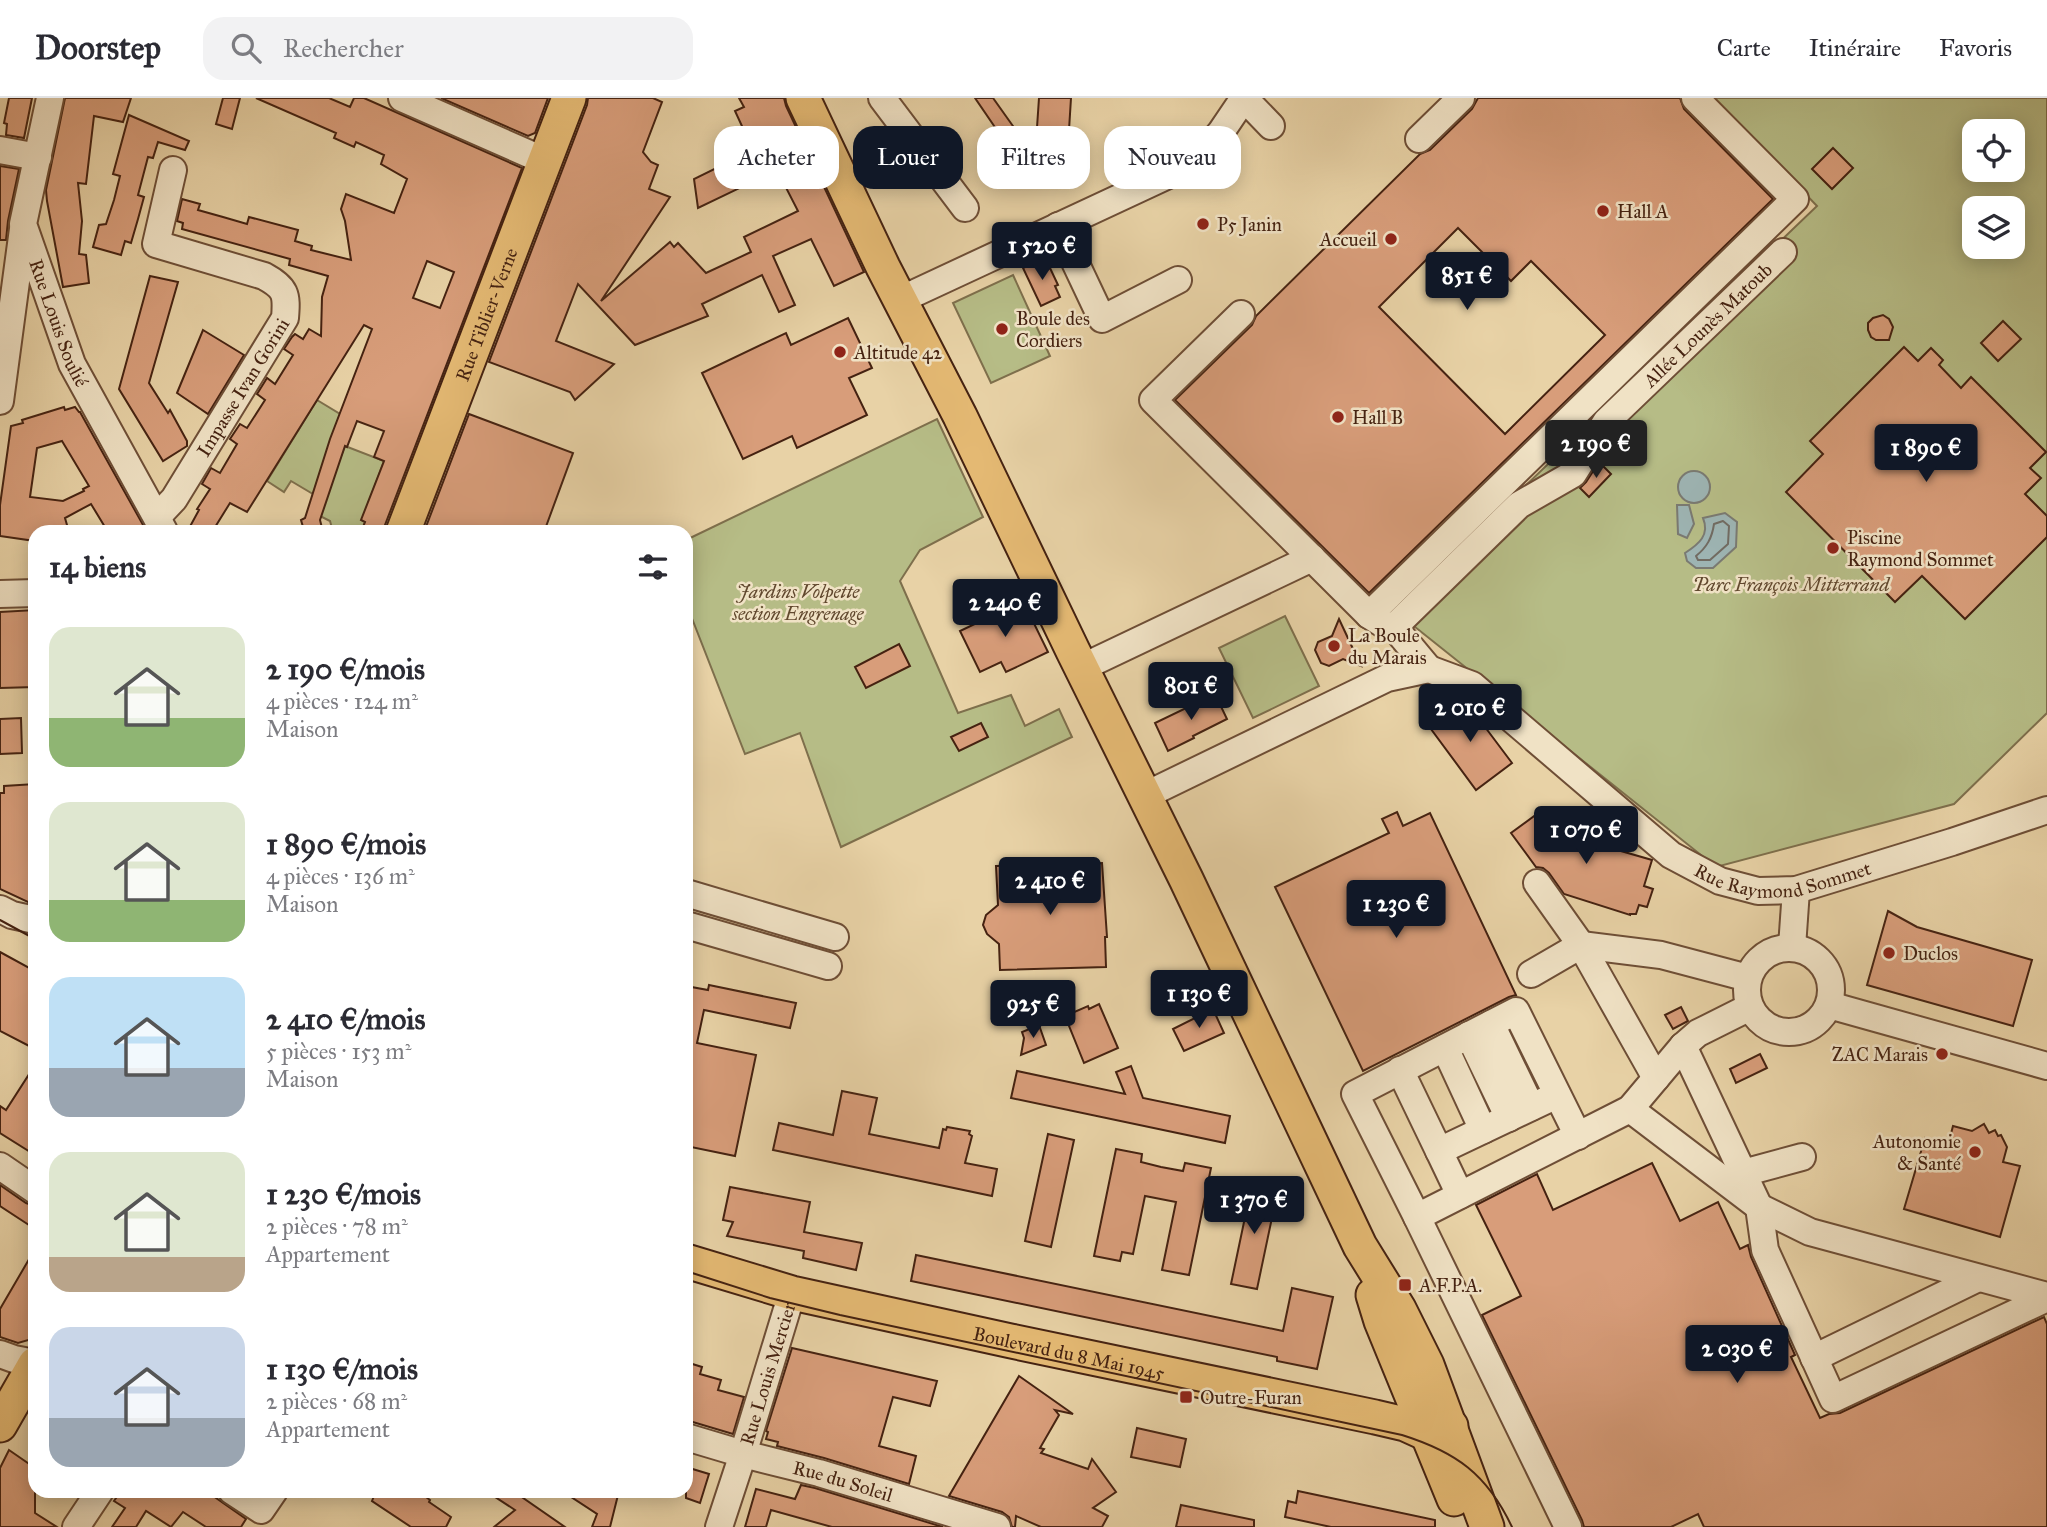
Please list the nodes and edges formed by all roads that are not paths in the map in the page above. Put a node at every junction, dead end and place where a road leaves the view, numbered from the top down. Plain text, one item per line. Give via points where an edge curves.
1 (50, 98) edge
2 (402, 98) edge
3 (569, 98) edge
4 (803, 98) edge
5 (882, 98) edge
6 (1244, 98) edge
7 (1461, 98) edge
8 (1695, 98) edge
9 (1271, 126) dead end
10 (1419, 139) dead end
11 (0, 150) edge
12 (38, 157) junction
13 (545, 161) junction
14 (173, 170) dead end
15 (965, 208) dead end
16 (23, 224) junction
17 (1058, 226) junction
18 (1783, 252) dead end
19 (1178, 279) dead end
20 (900, 300) junction
21 (1241, 314) dead end
22 (0, 401) edge
23 (161, 525) edge
24 (406, 525) edge
25 (1312, 558) junction
26 (28, 593) edge
27 (0, 594) edge
28 (1368, 615) junction
29 (1394, 627) junction
30 (1081, 668) junction
31 (1429, 669) junction
32 (1144, 796) junction
33 (2047, 810) edge
34 (1537, 883) dead end
35 (1797, 890) junction
36 (693, 895) edge
37 (0, 909) edge
38 (28, 918) edge
39 (693, 927) edge
40 (835, 937) dead end
41 (1581, 945) junction
42 (1792, 947) junction
43 (828, 966) dead end
44 (1531, 974) dead end
45 (1748, 978) junction
46 (1829, 1005) junction
47 (1750, 1007) junction
48 (1480, 1030) junction
49 (1684, 1046) junction
50 (1445, 1048) junction
51 (2047, 1066) edge
52 (1400, 1070) junction
53 (1656, 1078) junction
54 (1557, 1095) junction
55 (1630, 1109) junction
56 (1520, 1112) junction
57 (1483, 1130) junction
58 (1577, 1136) junction
59 (1439, 1151) junction
60 (1802, 1157) dead end
61 (0, 1166) edge
62 (1743, 1173) junction
63 (28, 1185) edge
64 (1460, 1195) junction
65 (1759, 1207) junction
66 (1417, 1217) junction
67 (693, 1263) edge
68 (1978, 1278) junction
69 (792, 1293) junction
70 (2047, 1297) edge
71 (0, 1354) edge
72 (1814, 1358) junction
73 (28, 1362) edge
74 (28, 1375) edge
75 (0, 1381) edge
76 (0, 1409) edge
77 (0, 1425) edge
78 (1439, 1430) junction
79 (693, 1439) edge
80 (743, 1454) junction
81 (95, 1498) edge
82 (242, 1498) edge
83 (265, 1514) edge
84 (76, 1527) edge
85 (719, 1527) edge
86 (998, 1527) edge
87 (1465, 1527) edge
88 (1487, 1527) edge
89 (1568, 1527) edge

1 - 12 street
2 - 13 street
3 - 13 main road, Rue Tiblier-Verne
4 - 20 main road
5 - 15 street
6 - 9 street
6 - 17 street via 1203,153 1177,171
7 - 10 street
8 - 28 street via 1795,199
11 - 12 street
12 - 16 street
13 - 24 main road, Rue Tiblier-Verne
14 - 23 street, Impasse Ivan Gorini via 156,244 264,276 278,284 287,297 285,318
16 - 22 street
16 - 23 street, Rue Louis Soulié via 72,364
17 - 19 street via 1102,319
17 - 20 street
18 - 29 street, Allée Lounès Matoub via 1606,422 1573,474 1518,505
20 - 30 main road
21 - 25 street via 1153,400
25 - 28 street
25 - 30 street
26 - 27 street
28 - 29 street
29 - 31 street
30 - 32 main road
31 - 32 street via 1387,678
31 - 35 street, Rue Raymond Sommet via 1472,685 1671,855 1720,881 1758,891
32 - 78 main road via 1360,1246 1427,1365
33 - 35 street, Rue Raymond Sommet
34 - 41 street
35 - 42 street
36 - 40 street
37 - 38 street
39 - 43 street
41 - 44 street
41 - 45 street via 1661,955
41 - 53 street
42 - 45 street via 1765,955
42 - 46 street via 1805,950 1825,967 1832,992
45 - 47 street
46 - 47 street via 1811,1027 1797,1032 1769,1028
46 - 51 street
47 - 49 street via 1698,1033
48 - 50 street
48 - 54 street via 1516,1011
48 - 56 street
49 - 53 street
49 - 62 street
50 - 52 street
50 - 57 street
52 - 59 street
52 - 66 street via 1355,1094
53 - 55 street
54 - 56 street
54 - 58 street
55 - 58 street
55 - 65 street
56 - 57 street
57 - 59 street
58 - 64 street
59 - 64 street
60 - 62 street
61 - 63 street
62 - 65 street
64 - 66 street
65 - 68 street via 1810,1232
65 - 72 street via 1765,1250
66 - 89 street
67 - 69 main road, Boulevard du 8 Mai 1945
68 - 70 street
68 - 72 street
69 - 78 main road, Boulevard du 8 Mai 1945
69 - 80 street, Rue Louis Mercier
70 - 72 street via 1833,1399
71 - 73 street
74 - 77 main road
75 - 76 street
78 - 87 main road
78 - 88 main road
79 - 80 street, Rue du Soleil
80 - 85 street, Rue Louis Mercier
80 - 86 street, Rue du Soleil
81 - 84 street
82 - 83 street

